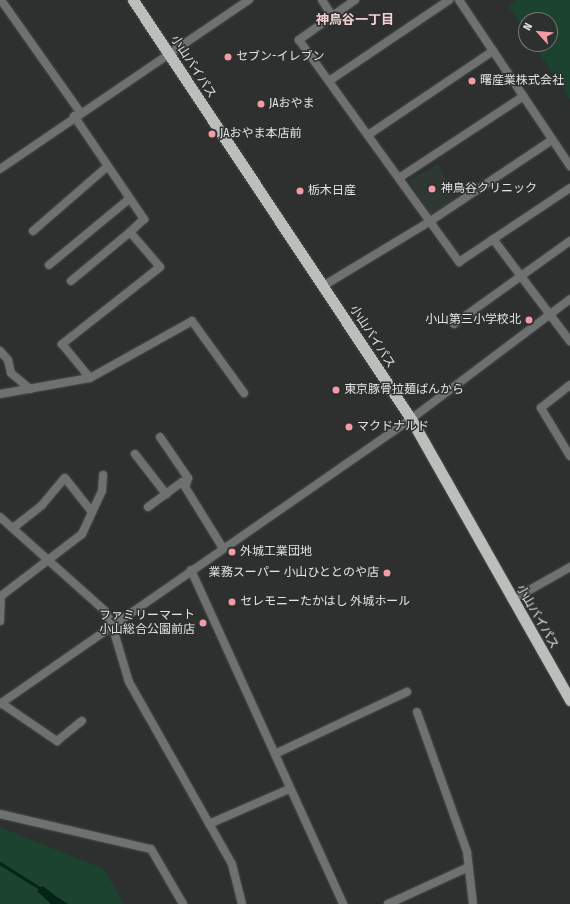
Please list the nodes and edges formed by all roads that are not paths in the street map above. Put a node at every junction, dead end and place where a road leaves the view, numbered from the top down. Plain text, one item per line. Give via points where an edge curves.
1 (1, 0) edge
2 (133, 0) edge
3 (249, 0) edge
4 (322, 0) edge
5 (355, 0) edge
6 (449, 0) edge
7 (459, 0) edge
8 (332, 16) junction
9 (493, 50) junction
10 (169, 53) junction
11 (329, 81) junction
12 (524, 96) junction
13 (77, 114) junction
14 (368, 135) junction
15 (552, 140) junction
16 (570, 166) edge
17 (107, 167) junction
18 (0, 169) edge
19 (399, 178) junction
20 (570, 188) edge
21 (129, 199) junction
22 (429, 222) junction
23 (34, 231) dead end
24 (130, 232) junction
25 (493, 239) junction
26 (570, 241) edge
27 (49, 266) dead end
28 (520, 276) junction
29 (70, 281) dead end
30 (323, 286) junction
31 (570, 299) edge
32 (550, 314) junction
33 (454, 324) dead end
34 (570, 341) edge
35 (0, 351) edge
36 (90, 378) junction
37 (570, 385) edge
38 (30, 389) junction
39 (244, 393) dead end
40 (0, 394) edge
41 (410, 419) junction
42 (160, 437) dead end
43 (567, 446) edge
44 (135, 454) dead end
45 (570, 456) edge
46 (103, 475) dead end
47 (186, 485) junction
48 (166, 494) junction
49 (148, 508) dead end
50 (92, 512) junction
51 (0, 517) edge
52 (13, 528) junction
53 (223, 548) junction
54 (49, 561) junction
55 (570, 567) edge
56 (191, 570) junction
57 (0, 596) edge
58 (512, 600) junction
59 (0, 621) edge
60 (112, 624) junction
61 (407, 692) dead end
62 (570, 700) edge
63 (1, 703) edge
64 (417, 712) dead end
65 (82, 722) dead end
66 (274, 754) junction
67 (289, 789) junction
68 (0, 814) edge
69 (209, 824) junction
70 (469, 867) junction
71 (183, 904) edge
72 (242, 904) edge
73 (343, 904) edge
74 (388, 904) edge
75 (473, 904) edge

1 - 13 street
2 - 10 highway, 小山バイパス
3 - 10 street
4 - 8 street
5 - 8 street
6 - 11 street
7 - 9 street
8 - 11 street via 299,40
9 - 12 street
9 - 14 street
10 - 13 street
10 - 30 highway, 小山バイパス
11 - 14 street
12 - 15 street
12 - 19 street
13 - 17 street
13 - 18 street
14 - 19 street
15 - 16 street
15 - 22 street
17 - 21 street
17 - 23 street
19 - 22 street
20 - 25 street
21 - 24 street via 144,219
21 - 27 street
22 - 25 street via 459,262
22 - 30 street
24 - 29 street
24 - 36 street via 160,267 62,344
25 - 28 street
26 - 28 street
28 - 32 street
28 - 33 street
30 - 41 highway, 小山バイパス
31 - 32 street
32 - 34 street
32 - 41 street
35 - 38 street via 8,360 11,372
36 - 38 street
36 - 39 street via 192,321
37 - 43 street via 541,408
38 - 40 street
41 - 53 street
41 - 58 highway, 小山バイパス
42 - 47 street via 188,478
43 - 45 street
44 - 48 street
46 - 50 street via 102,491
47 - 48 street via 182,482
47 - 53 street
48 - 49 street
50 - 52 street via 65,478 42,504
50 - 54 street via 82,534
51 - 52 street
52 - 54 street
53 - 56 street
54 - 57 street
54 - 60 street via 105,611
55 - 58 street
56 - 60 street
56 - 66 street
57 - 59 street
58 - 62 highway, 小山バイパス
60 - 63 street
60 - 69 street via 129,682
61 - 66 street
63 - 65 street via 57,741
64 - 70 street via 468,852
66 - 67 street
67 - 69 street
67 - 73 street
68 - 71 street via 151,849
69 - 72 street via 232,864
70 - 74 street
70 - 75 street

